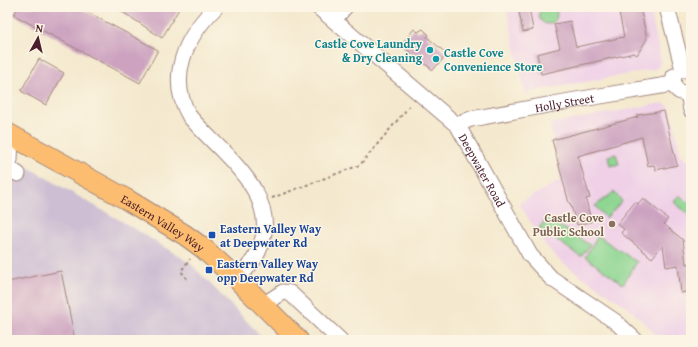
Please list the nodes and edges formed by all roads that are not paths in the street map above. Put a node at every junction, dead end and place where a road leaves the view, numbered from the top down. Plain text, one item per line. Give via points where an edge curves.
1 (216, 7) edge
2 (318, 7) edge
3 (345, 7) edge
4 (667, 7) edge
5 (334, 20) junction
6 (687, 70) edge
7 (673, 84) junction
8 (690, 92) edge
9 (691, 110) edge
10 (458, 126) junction
11 (9, 135) edge
12 (34, 148) junction
13 (11, 167) edge
14 (237, 279) junction
15 (263, 305) junction
16 (298, 340) edge
17 (340, 340) edge
18 (635, 340) edge

1 - 14 street via 205,18 193,37 178,77 184,108 249,182 264,212 263,241 258,254
2 - 5 street, Deepwater Road
3 - 5 street
4 - 6 street
5 - 10 street, Deepwater Road
6 - 7 street via 676,73
7 - 8 street via 677,91
7 - 10 street, Holly Street via 471,119
8 - 9 street
10 - 18 street, Deepwater Road via 530,254 551,278 616,322
11 - 12 main road, Eastern Valley Way
11 - 13 street
12 - 13 street
12 - 14 main road, Eastern Valley Way via 165,222 203,248
14 - 15 main road, Eastern Valley Way
15 - 16 main road, Eastern Valley Way
15 - 17 street via 283,292 290,293

